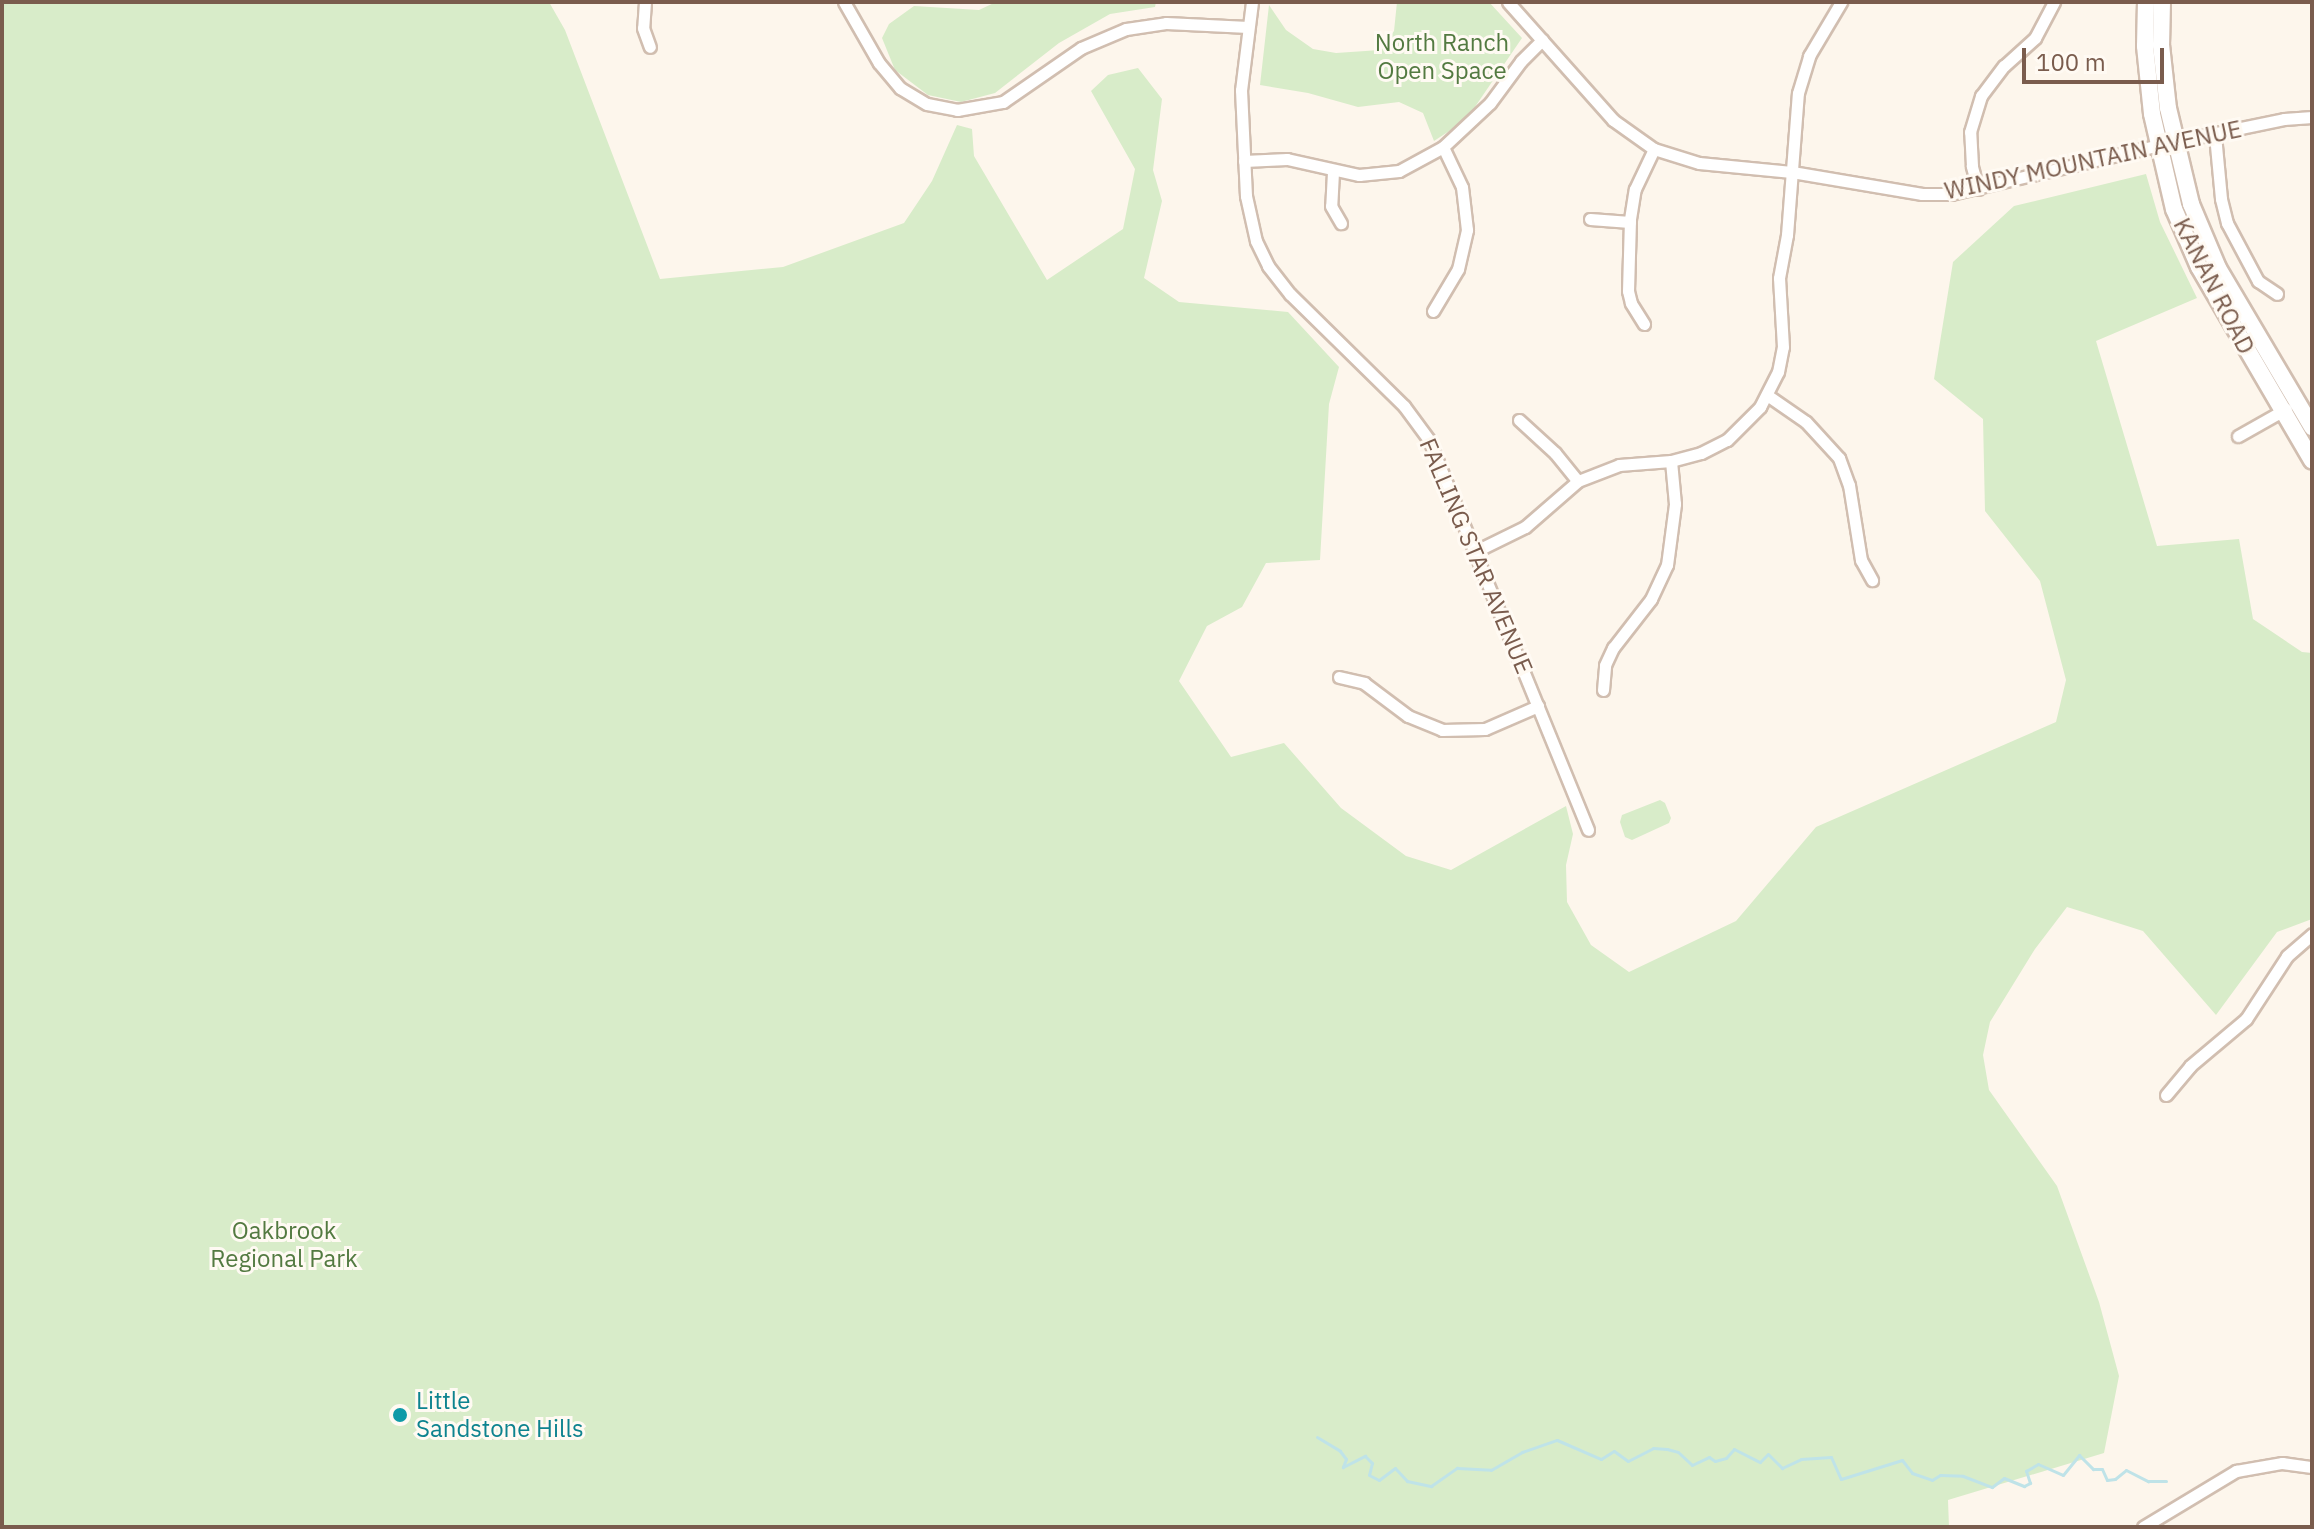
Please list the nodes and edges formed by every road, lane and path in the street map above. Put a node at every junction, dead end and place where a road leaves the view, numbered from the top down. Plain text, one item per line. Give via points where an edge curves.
1 (645, 2) edge
2 (844, 2) edge
3 (1252, 2) edge
4 (1508, 2) edge
5 (1841, 2) edge
6 (2054, 2) edge
7 (2146, 2) edge
8 (2162, 2) edge
9 (1248, 27) junction
10 (1542, 40) junction
11 (650, 47) dead end
12 (2312, 117) edge
13 (2215, 135) junction
14 (2165, 144) junction
15 (1443, 147) junction
16 (1654, 149) junction
17 (1244, 161) junction
18 (1333, 172) junction
19 (1792, 172) junction
20 (1978, 189) junction
21 (1590, 219) dead end
22 (1630, 222) junction
23 (1341, 223) dead end
24 (2277, 294) dead end
25 (1433, 311) dead end
26 (1644, 324) dead end
27 (1767, 395) junction
28 (2290, 406) junction
29 (1519, 420) dead end
30 (2312, 427) edge
31 (2238, 436) dead end
32 (2312, 460) edge
33 (1671, 461) junction
34 (1578, 481) junction
35 (1476, 551) junction
36 (1872, 580) dead end
37 (1339, 677) dead end
38 (1603, 690) dead end
39 (1538, 706) junction
40 (1588, 830) dead end
41 (2312, 934) edge
42 (2166, 1095) dead end
43 (2312, 1467) edge
44 (2143, 1527) edge

1 - 11 street via 643,28
2 - 9 street via 900,88 927,104 957,110 1003,102 1081,48 1126,29 1166,23
3 - 9 street, FALLING STAR AVENUE
4 - 10 street, WINDY MOUNTAIN AVENUE
5 - 19 street via 1802,73
6 - 20 street via 2035,38 1981,96 1970,132
7 - 14 main road, KANAN ROAD via 2145,46
8 - 14 main road, KANAN ROAD
9 - 17 street, FALLING STAR AVENUE via 1241,90
10 - 15 street via 1490,103
10 - 16 street, WINDY MOUNTAIN AVENUE via 1613,120
12 - 13 street, WINDY MOUNTAIN AVENUE
13 - 14 street, WINDY MOUNTAIN AVENUE
13 - 24 street via 2227,223 2258,281
14 - 20 street, WINDY MOUNTAIN AVENUE
14 - 28 main road, KANAN ROAD via 2174,209 2199,267
15 - 18 street via 1399,171
15 - 25 street via 1462,187 1467,230 1458,269
16 - 19 street, WINDY MOUNTAIN AVENUE via 1699,163
16 - 22 street via 1635,189
17 - 18 street via 1287,159
17 - 35 street, FALLING STAR AVENUE via 1249,217 1268,266 1420,425
18 - 23 street via 1331,206
19 - 20 street, WINDY MOUNTAIN AVENUE via 1922,194
19 - 27 street via 1779,278 1783,347
21 - 22 street
22 - 26 street via 1628,291
27 - 33 street via 1727,440
27 - 36 street via 1806,422 1839,458 1849,485 1861,560
28 - 30 main road, KANAN ROAD
28 - 31 street
28 - 32 main road, KANAN ROAD
29 - 34 street
33 - 34 street via 1619,465
33 - 38 street via 1675,504 1667,565 1651,599 1613,648
34 - 35 street via 1525,527
35 - 39 street, FALLING STAR AVENUE
37 - 39 street via 1364,683 1408,716 1442,730 1485,729
39 - 40 street, FALLING STAR AVENUE
41 - 42 street via 2287,956 2246,1019 2190,1066
43 - 44 street via 2282,1463 2236,1471

